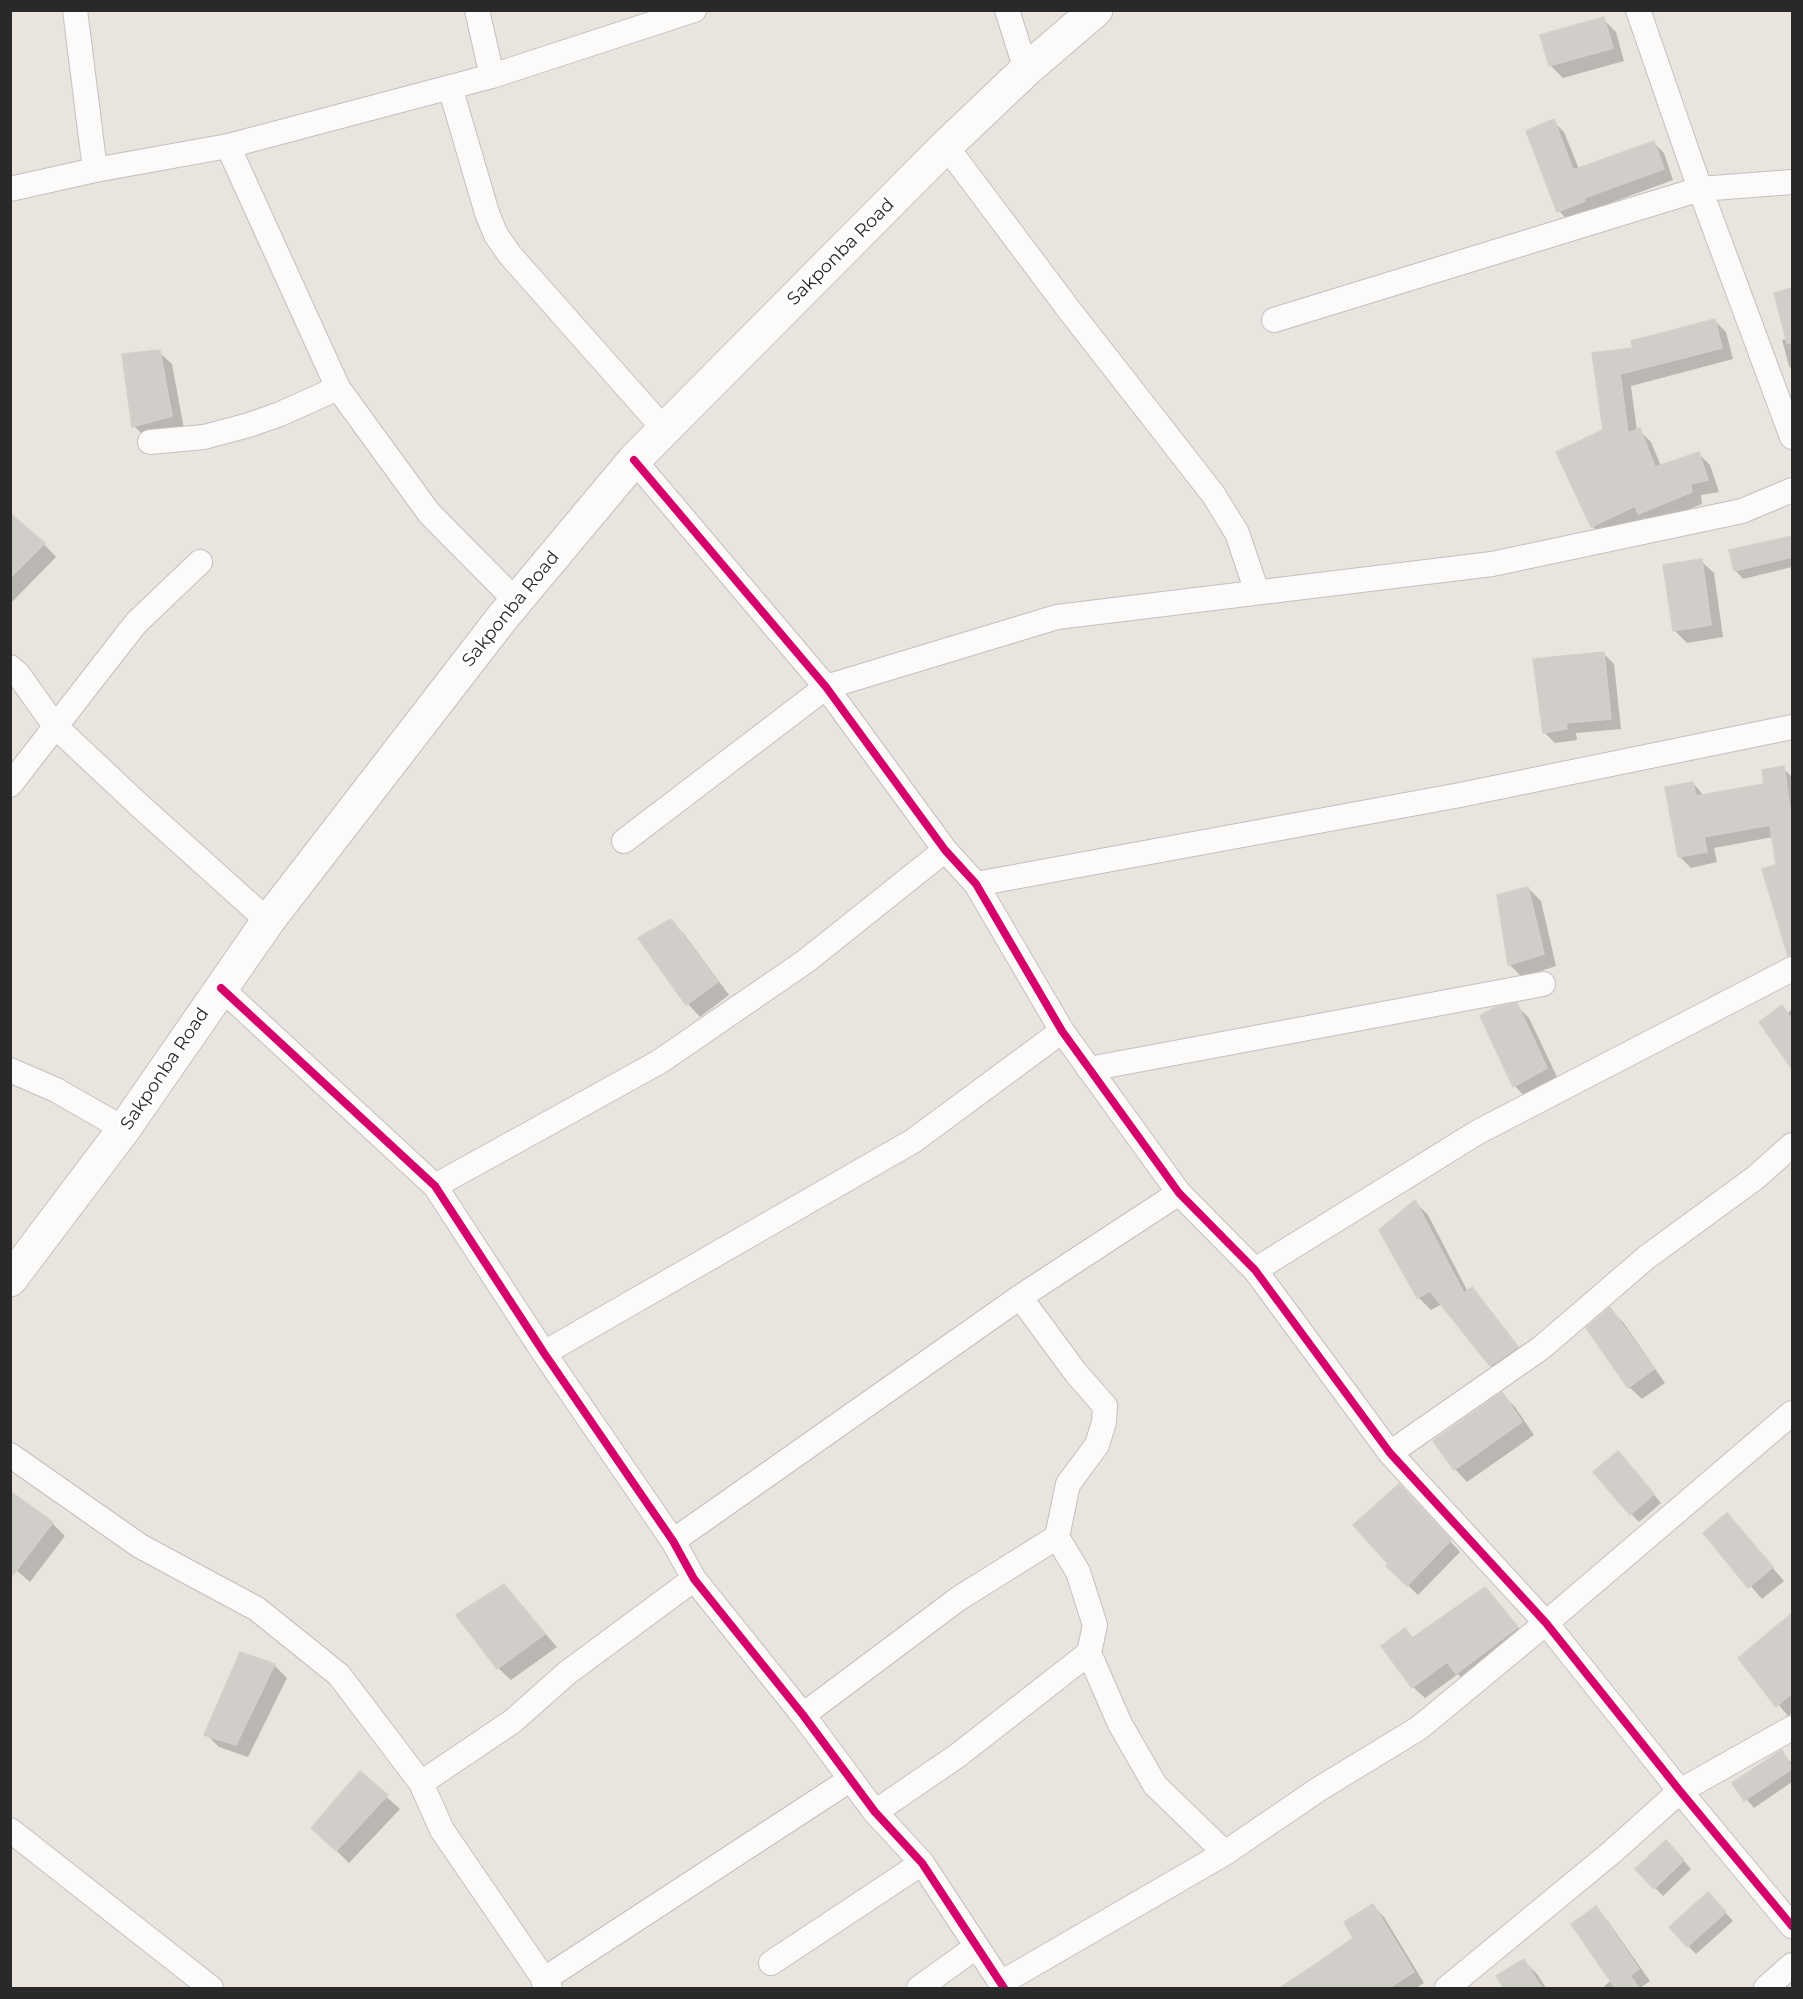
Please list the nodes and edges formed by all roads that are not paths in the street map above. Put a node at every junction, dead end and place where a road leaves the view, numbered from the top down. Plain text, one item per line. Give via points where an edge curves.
1 (75, 10) edge
2 (477, 10) edge
3 (694, 10) edge
4 (1007, 10) edge
5 (1096, 10) edge
6 (1638, 10) edge
7 (1026, 70) junction
8 (492, 76) junction
9 (450, 87) junction
10 (228, 146) junction
11 (946, 146) junction
12 (95, 170) junction
13 (1792, 182) edge
14 (10, 189) edge
15 (1700, 189) junction
16 (1274, 320) dead end
17 (338, 387) junction
18 (664, 429) junction
19 (1792, 437) edge
20 (150, 442) dead end
21 (634, 460) junction
22 (1792, 490) edge
23 (200, 562) dead end
24 (1257, 592) junction
25 (516, 601) junction
26 (10, 667) edge
27 (826, 687) junction
28 (55, 726) junction
29 (1792, 727) edge
30 (10, 786) edge
31 (624, 841) dead end
32 (945, 850) junction
33 (976, 884) junction
34 (268, 921) junction
35 (1792, 969) edge
36 (1543, 984) dead end
37 (221, 988) junction
38 (1062, 1031) junction
39 (1089, 1069) junction
40 (10, 1070) edge
41 (124, 1130) junction
42 (1792, 1145) edge
43 (435, 1186) junction
44 (1179, 1193) junction
45 (1256, 1270) junction
46 (10, 1280) edge
47 (1020, 1296) junction
48 (544, 1353) junction
49 (1792, 1413) edge
50 (1390, 1453) junction
51 (10, 1455) edge
52 (1057, 1537) junction
53 (673, 1541) junction
54 (694, 1579) junction
55 (1546, 1623) junction
56 (1089, 1653) junction
57 (803, 1715) junction
58 (1792, 1728) edge
59 (850, 1779) junction
60 (421, 1783) junction
61 (1680, 1791) junction
62 (874, 1812) junction
63 (10, 1830) edge
64 (1225, 1853) junction
65 (922, 1863) junction
66 (1792, 1926) edge
67 (976, 1947) junction
68 (771, 1963) dead end
69 (1792, 1965) edge
70 (546, 1984) edge
71 (1002, 1986) edge
72 (211, 1989) edge
73 (919, 1989) edge
74 (1447, 1989) edge
75 (1766, 1989) edge

1 - 12 street
2 - 8 street
3 - 8 street
4 - 7 street
5 - 7 main road, Sakponba Road
6 - 15 street
7 - 11 main road, Sakponba Road
8 - 9 street
9 - 10 street
9 - 18 street via 495,235
10 - 12 street
10 - 17 street
11 - 18 main road, Sakponba Road
11 - 24 street via 1213,494 1237,532
12 - 14 street
13 - 15 street
15 - 16 street
15 - 19 street
17 - 20 street via 249,425 204,437
17 - 25 street via 429,513
18 - 21 main road, Sakponba Road
21 - 25 main road, Sakponba Road
21 - 27 street
22 - 24 street via 1742,511 1492,564
23 - 28 street via 136,623
24 - 27 street via 1057,617
25 - 34 main road, Sakponba Road
26 - 28 street
27 - 31 street
27 - 32 street
28 - 30 street
28 - 34 street
29 - 33 street via 1460,795
32 - 33 street
32 - 43 street via 806,961 659,1062
33 - 38 street
34 - 37 main road, Sakponba Road
35 - 45 street via 1478,1132
36 - 39 street
37 - 41 main road, Sakponba Road
37 - 43 street
38 - 39 street
38 - 48 street via 913,1141
39 - 44 street
40 - 41 street via 56,1090
41 - 46 main road, Sakponba Road
42 - 50 street via 1755,1178 1647,1257 1540,1348
43 - 48 street
44 - 45 street
44 - 47 street
45 - 50 street
47 - 52 street via 1061,1354 1105,1406 1097,1445 1068,1484
47 - 53 street
48 - 53 street
49 - 55 street
50 - 55 street
51 - 60 street via 140,1546 257,1609 339,1675
52 - 56 street via 1078,1572 1095,1625
52 - 57 street via 958,1599
53 - 54 street
54 - 57 street
54 - 60 street via 567,1672 513,1721
55 - 61 street
55 - 64 street via 1419,1728
56 - 62 street via 957,1756
56 - 64 street via 1120,1724 1155,1785
57 - 59 street
58 - 61 street
59 - 62 street
59 - 70 street
60 - 70 street via 442,1830
61 - 66 street
61 - 74 street
62 - 65 street
63 - 72 street
64 - 71 street
65 - 67 street
65 - 68 street
67 - 71 street
67 - 73 street
69 - 75 street

